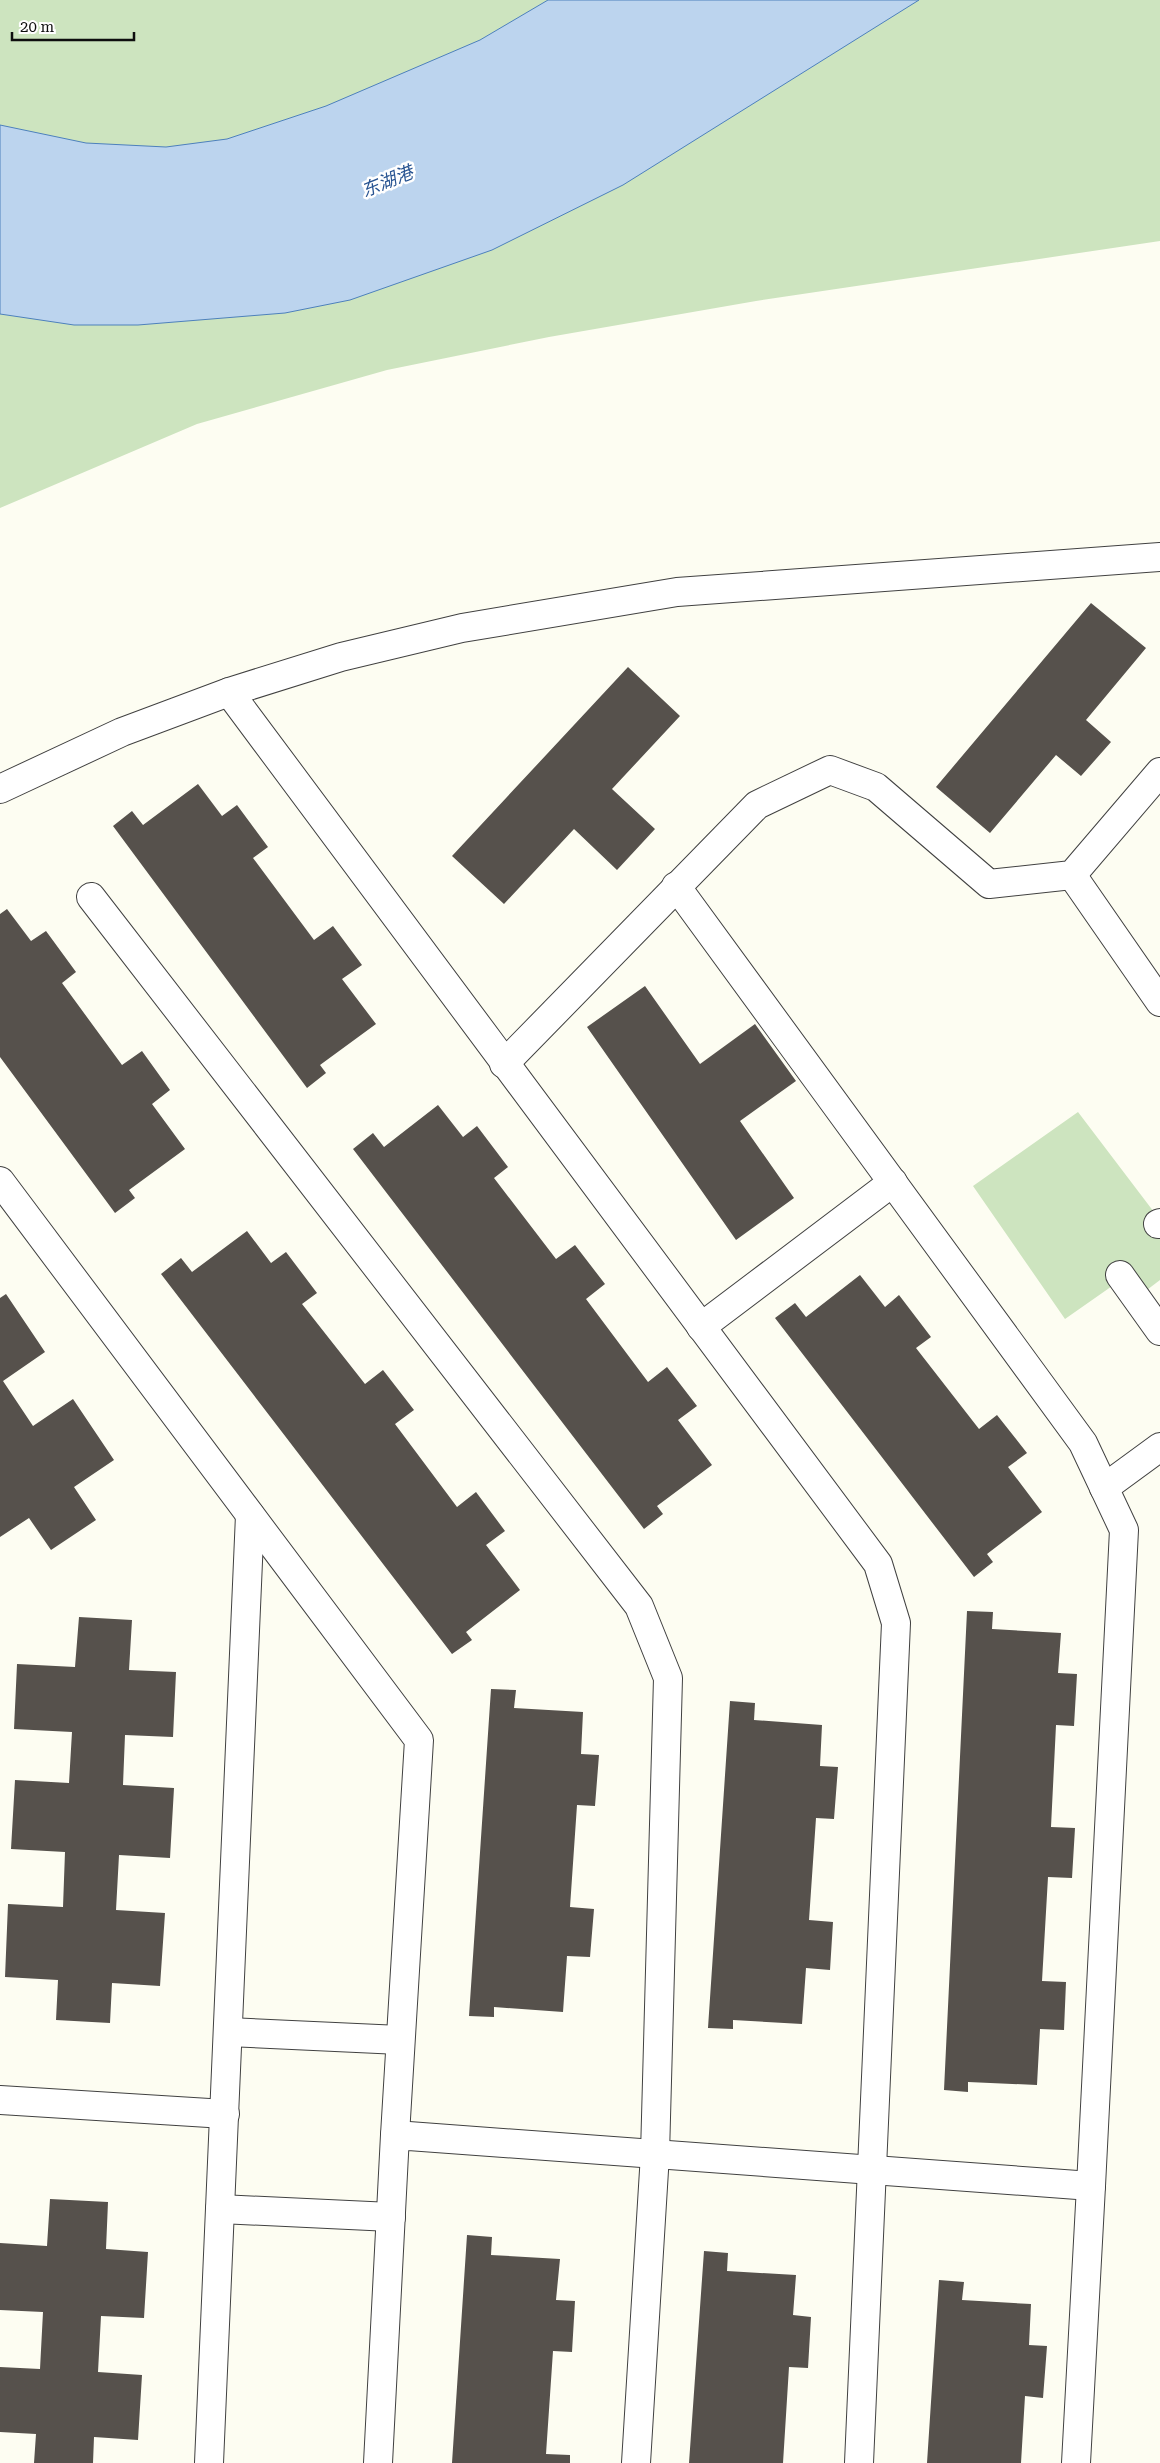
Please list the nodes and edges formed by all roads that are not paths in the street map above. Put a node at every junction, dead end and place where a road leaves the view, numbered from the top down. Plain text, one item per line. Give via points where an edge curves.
1 (1160, 557) edge
2 (229, 692) junction
3 (1160, 772) edge
4 (0, 790) edge
5 (1072, 874) junction
6 (676, 886) junction
7 (91, 897) dead end
8 (1160, 1002) edge
9 (504, 1064) junction
10 (0, 1180) edge
11 (892, 1182) junction
12 (1120, 1275) dead end
13 (701, 1327) junction
14 (1160, 1331) edge
15 (1160, 1447) edge
16 (1104, 1488) junction
17 (250, 1515) junction
18 (228, 2032) junction
19 (400, 2040) junction
20 (0, 2100) edge
21 (225, 2114) junction
22 (395, 2135) junction
23 (655, 2154) junction
24 (873, 2170) junction
25 (1091, 2186) junction
26 (220, 2209) junction
27 (391, 2217) junction
28 (209, 2463) edge
29 (378, 2463) edge
30 (636, 2463) edge
31 (859, 2463) edge
32 (1076, 2463) edge

1 - 2 street via 677,592 462,628 342,657
2 - 4 street via 122,732
2 - 9 street
3 - 5 street
5 - 6 street via 989,884 876,787 830,770 756,805
5 - 8 street
6 - 9 street
6 - 11 street
7 - 23 street via 639,1606 668,1678
9 - 13 street
10 - 17 street
11 - 13 street
11 - 16 street via 1083,1443
12 - 14 street
13 - 24 street via 878,1564 896,1623
15 - 16 street
16 - 25 street via 1124,1530
17 - 18 street
17 - 19 street via 419,1740
18 - 19 street
18 - 21 street
19 - 22 street
20 - 21 street
21 - 26 street
22 - 23 street
22 - 27 street
23 - 24 street
23 - 30 street
24 - 25 street
24 - 31 street
25 - 32 street
26 - 27 street
26 - 28 street
27 - 29 street

